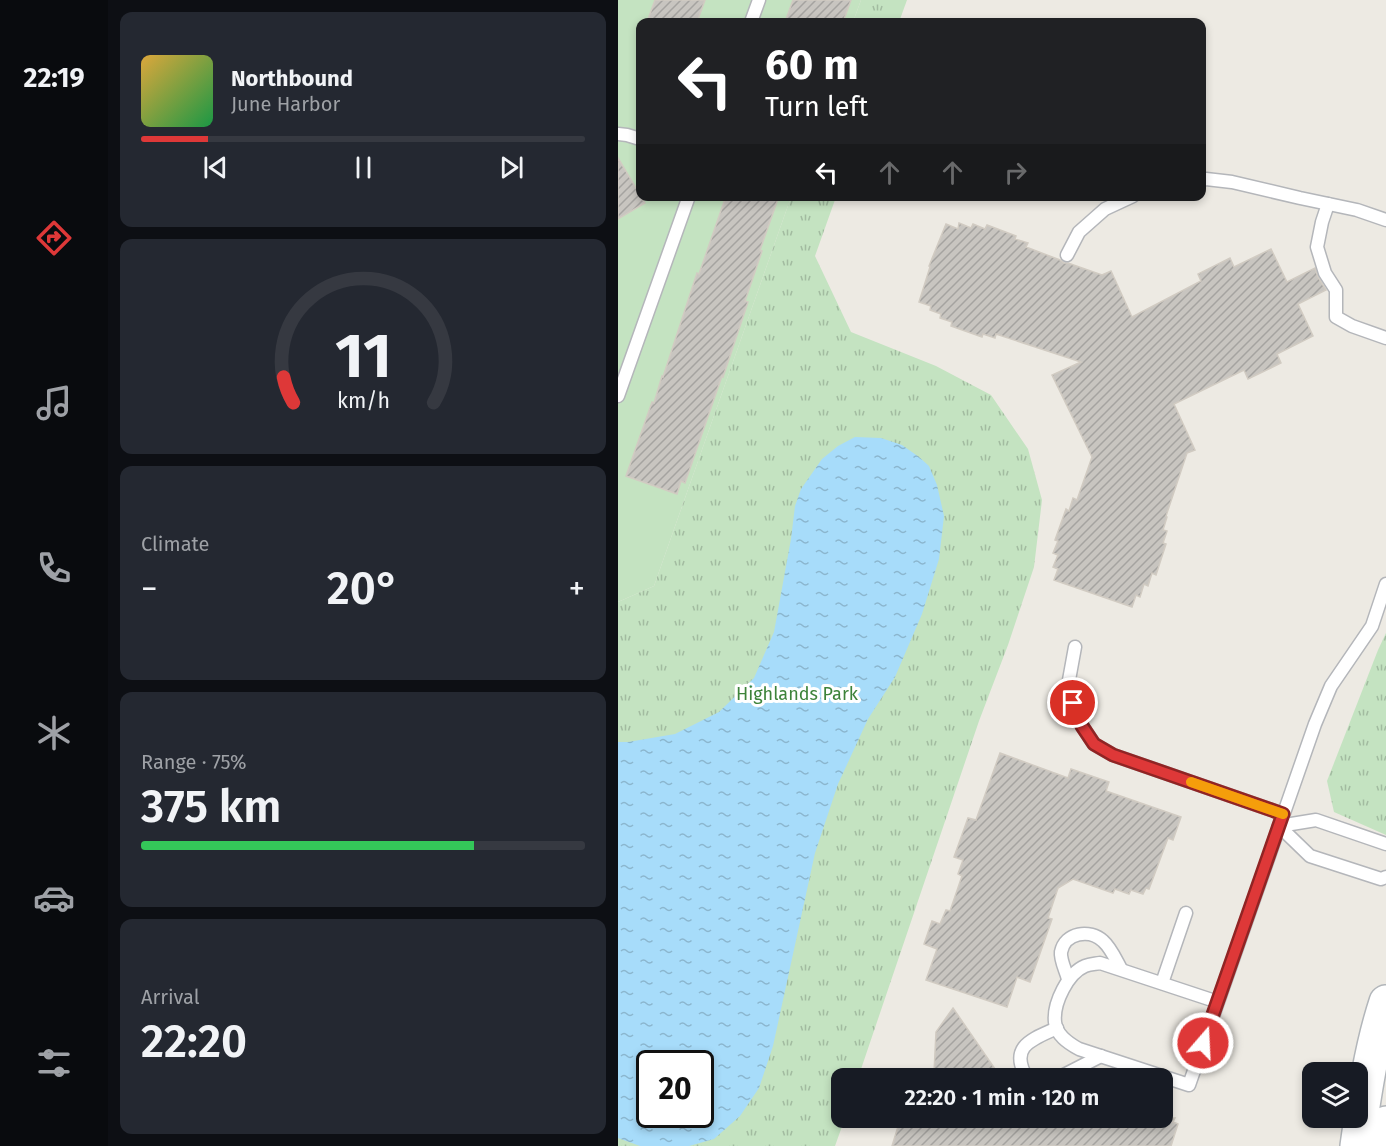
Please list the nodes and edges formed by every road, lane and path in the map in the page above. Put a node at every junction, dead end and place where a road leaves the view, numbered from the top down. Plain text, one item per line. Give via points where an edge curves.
1 (759, 0) edge
2 (752, 18) edge
3 (618, 134) edge
4 (636, 138) edge
5 (1206, 180) edge
6 (687, 201) edge
7 (1122, 201) edge
8 (1328, 204) junction
9 (1386, 220) edge
10 (1067, 255) dead end
11 (1386, 338) edge
12 (618, 396) edge
13 (1386, 584) edge
14 (1075, 647) dead end
15 (1281, 820) junction
16 (1386, 844) edge
17 (1386, 877) edge
18 (1186, 913) dead end
19 (1121, 969) junction
20 (1068, 979) junction
21 (1162, 983) junction
22 (1218, 1002) junction
23 (1386, 1002) edge
24 (1057, 1028) junction
25 (1101, 1056) junction
26 (1022, 1068) edge
27 (1078, 1068) edge
28 (1386, 1123) edge
29 (1357, 1146) edge
30 (1382, 1146) edge

1 - 2 lane
3 - 4 lane
5 - 8 lane via 1232,182
6 - 12 lane
7 - 10 lane via 1105,209 1079,232
8 - 9 lane
8 - 11 lane via 1317,247 1325,273 1336,290 1336,317
13 - 15 lane via 1371,626 1331,686
14 - 15 lane via 1069,680 1073,703 1094,744 1113,755
15 - 16 lane via 1316,820
15 - 17 lane via 1310,856 1381,879
15 - 22 lane
18 - 21 lane
19 - 20 lane via 1100,963 1086,966
19 - 20 lane via 1104,941 1089,933 1081,934 1067,941 1062,950
19 - 21 lane
20 - 24 lane via 1056,1012
21 - 22 lane
22 - 25 lane via 1189,1085
23 - 29 main road via 1377,1029
24 - 25 lane via 1067,1043
24 - 26 lane via 1023,1047
25 - 27 lane
28 - 30 main road

